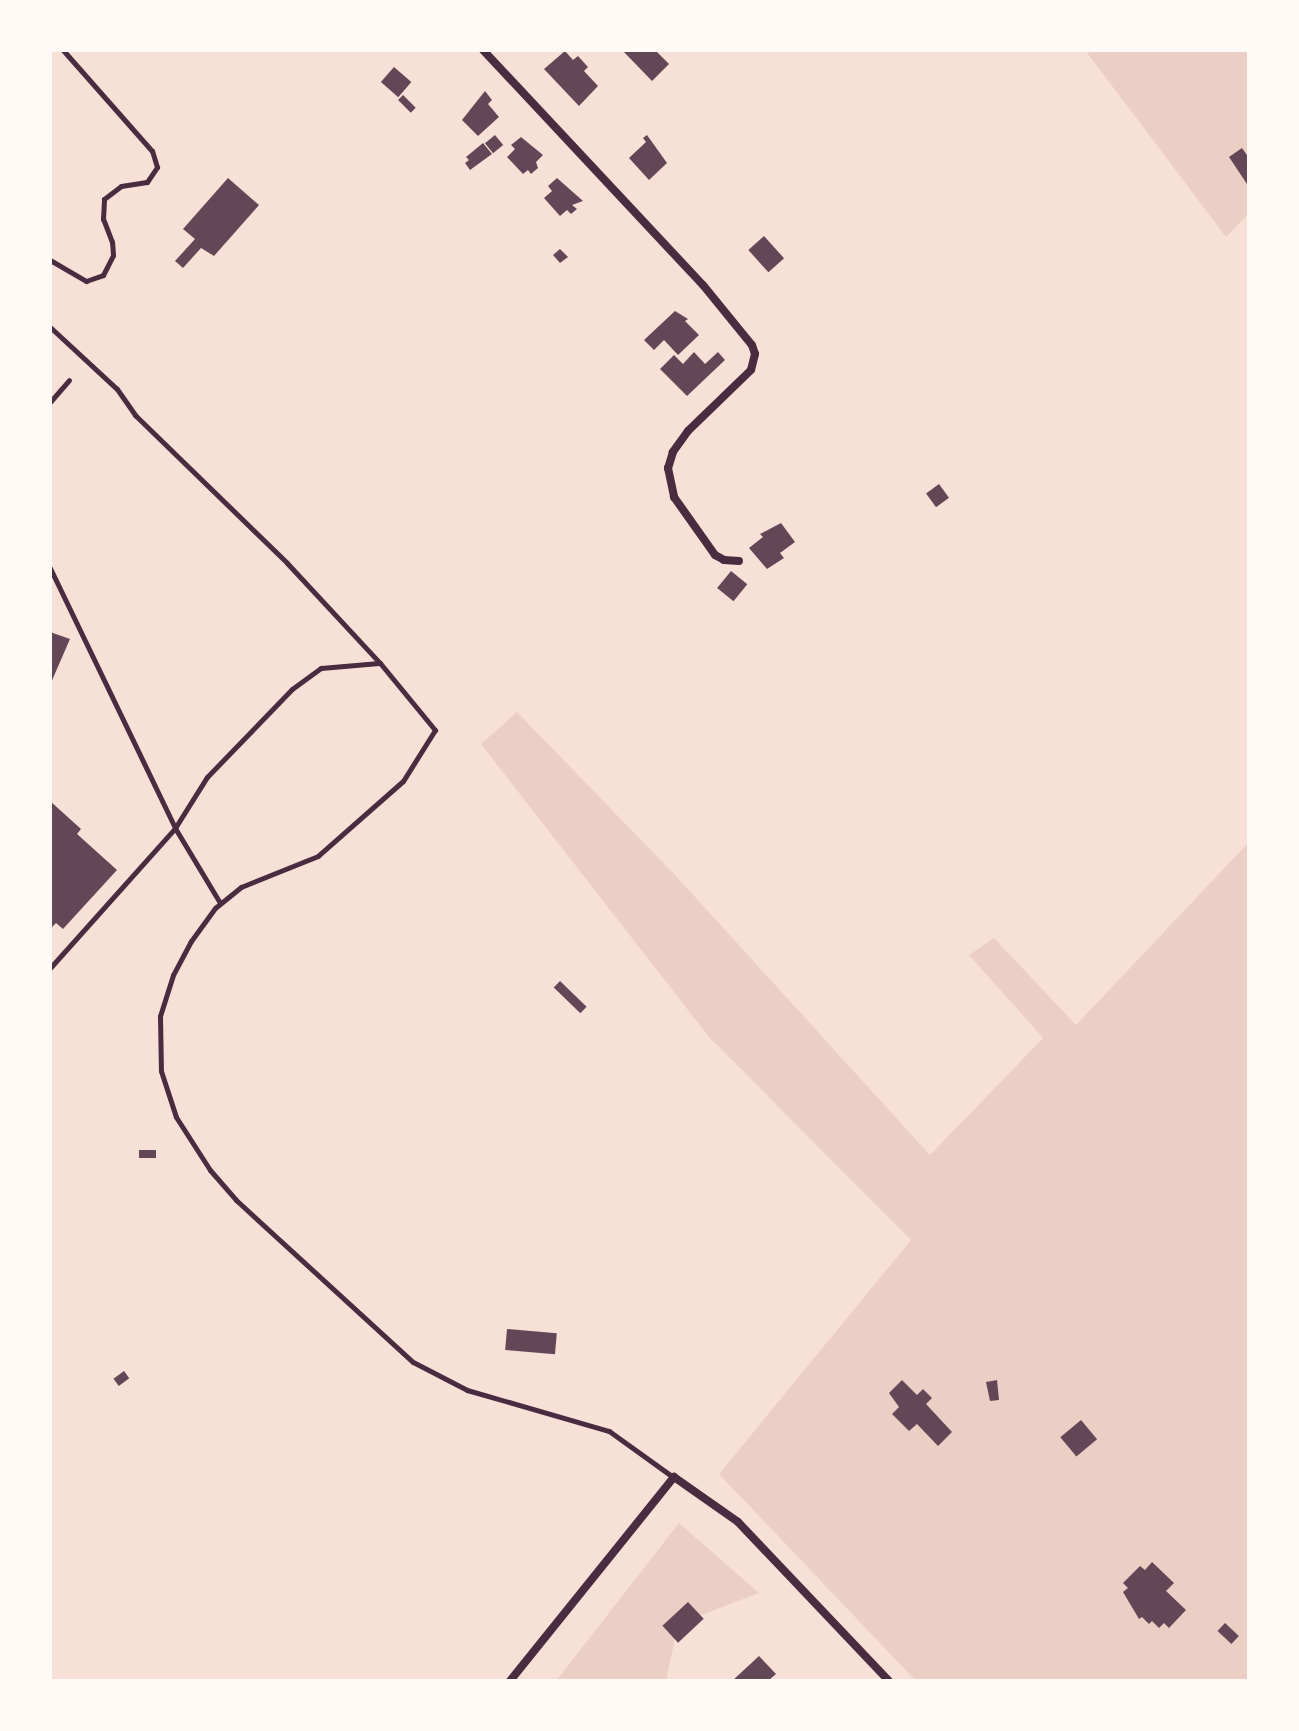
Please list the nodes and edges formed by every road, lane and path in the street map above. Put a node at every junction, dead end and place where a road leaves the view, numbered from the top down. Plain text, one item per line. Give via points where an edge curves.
1 (63, 50) edge
2 (483, 50) edge
3 (50, 260) edge
4 (50, 327) edge
5 (69, 380) dead end
6 (50, 402) edge
7 (739, 561) dead end
8 (50, 568) edge
9 (380, 663) junction
10 (175, 828) junction
11 (220, 903) junction
12 (50, 968) edge
13 (674, 1477) junction
14 (510, 1681) edge
15 (889, 1681) edge

1 - 3 lane via 152,151 157,167 147,182 121,186 104,199 103,219 113,255 103,275 86,281
2 - 7 street via 703,285 752,345 751,370 688,431 668,468 674,497 715,555
4 - 9 lane via 117,389 135,415 287,563
5 - 6 lane
8 - 10 lane
9 - 10 lane via 321,668 292,689 207,777
9 - 11 lane via 435,730 403,781 318,856 262,876
10 - 11 lane
10 - 12 lane
11 - 13 lane via 173,975 158,1044 176,1117 210,1170 413,1362 467,1390 609,1431
13 - 14 street
13 - 15 street via 738,1522

